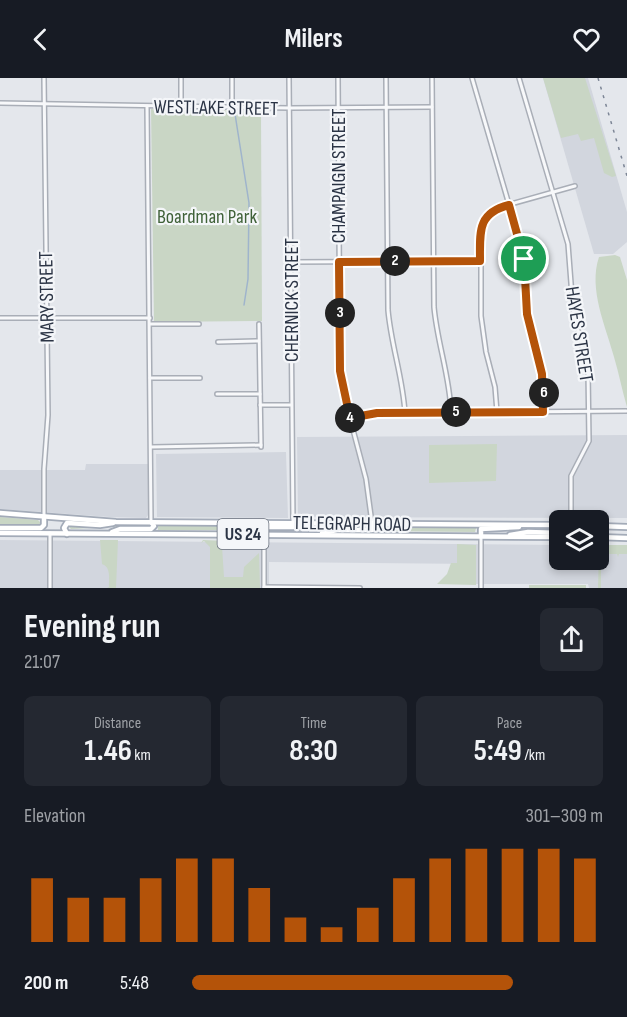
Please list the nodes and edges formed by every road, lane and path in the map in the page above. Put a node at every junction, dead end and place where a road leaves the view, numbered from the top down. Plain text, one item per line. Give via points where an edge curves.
1 (44, 78) edge
2 (181, 78) edge
3 (231, 78) edge
4 (290, 78) edge
5 (338, 78) edge
6 (386, 78) edge
7 (432, 78) edge
8 (472, 78) edge
9 (519, 78) edge
10 (0, 103) edge
11 (44, 104) junction
12 (147, 106) junction
13 (181, 106) junction
14 (232, 107) junction
15 (290, 108) junction
16 (338, 108) junction
17 (386, 108) junction
18 (432, 108) junction
19 (575, 186) dead end
20 (553, 192) junction
21 (509, 205) junction
22 (387, 261) junction
23 (434, 261) junction
24 (480, 261) junction
25 (291, 262) junction
26 (339, 262) junction
27 (0, 318) edge
28 (46, 318) junction
29 (150, 318) junction
30 (150, 324) junction
31 (199, 324) dead end
32 (259, 324) dead end
33 (259, 341) junction
34 (218, 342) dead end
35 (150, 378) junction
36 (200, 378) dead end
37 (217, 394) dead end
38 (260, 394) junction
39 (260, 405) junction
40 (292, 405) junction
41 (590, 411) junction
42 (627, 411) edge
43 (451, 412) junction
44 (497, 412) junction
45 (543, 412) junction
46 (405, 413) junction
47 (350, 418) junction
48 (151, 447) junction
49 (571, 510) edge
50 (0, 513) edge
51 (44, 517) junction
52 (116, 522) junction
53 (151, 522) junction
54 (293, 522) junction
55 (314, 523) junction
56 (372, 523) junction
57 (524, 525) junction
58 (549, 525) edge
59 (609, 526) edge
60 (627, 526) edge
61 (0, 528) edge
62 (0, 533) edge
63 (50, 533) junction
64 (107, 533) junction
65 (67, 534) junction
66 (264, 534) junction
67 (317, 534) junction
68 (549, 535) edge
69 (481, 536) junction
70 (609, 537) edge
71 (627, 538) edge
72 (50, 588) edge
73 (264, 588) edge
74 (360, 588) edge
75 (481, 588) edge

1 - 11 street, MARY STREET
2 - 13 street
3 - 14 street
4 - 15 street, CHERNICK STREET
5 - 16 street, CHAMPAIGN STREET
6 - 17 street
7 - 18 street
8 - 21 street
9 - 20 street, HAYES STREET
10 - 11 street, WESTLAKE STREET
11 - 12 street, WESTLAKE STREET
11 - 28 street, MARY STREET
12 - 13 street, WESTLAKE STREET
12 - 29 street
13 - 14 street, WESTLAKE STREET
14 - 15 street, WESTLAKE STREET
15 - 16 street, WESTLAKE STREET
15 - 25 street, CHERNICK STREET
16 - 17 street, WESTLAKE STREET
16 - 26 street, CHAMPAIGN STREET
17 - 18 street, WESTLAKE STREET
17 - 22 street
18 - 23 street
19 - 20 street
20 - 21 street
20 - 41 street, HAYES STREET via 569,251 572,299 588,371
21 - 24 street via 493,211 483,222
21 - 45 street via 524,259 527,314 542,374
22 - 23 street
22 - 26 street
22 - 46 street via 390,325
23 - 24 street
23 - 43 street via 435,325
24 - 44 street via 482,325
25 - 26 street
25 - 40 street, CHERNICK STREET
26 - 47 street, CHAMPAIGN STREET via 340,371
27 - 28 street
28 - 29 street
28 - 51 street, MARY STREET
29 - 30 street
30 - 31 street
30 - 35 street
32 - 33 street
33 - 34 street
33 - 38 street
35 - 36 street
35 - 48 street
37 - 38 street
38 - 39 street
39 - 40 street
39 - 48 street via 261,446
40 - 54 street, CHERNICK STREET
41 - 42 street
41 - 45 street
41 - 49 street, HAYES STREET via 589,444 571,476
43 - 44 street
43 - 46 street
44 - 45 street
46 - 47 street via 370,413
47 - 56 street, CHAMPAIGN STREET via 366,479
48 - 53 street
50 - 51 main road, TELEGRAPH ROAD / US 24
51 - 52 main road, TELEGRAPH ROAD / US 24
51 - 61 main road via 41,528
52 - 53 main road, TELEGRAPH ROAD / US 24
52 - 65 main road via 67,523
53 - 54 main road, TELEGRAPH ROAD / US 24
53 - 64 main road via 151,529
54 - 55 main road, TELEGRAPH ROAD / US 24
55 - 56 main road, TELEGRAPH ROAD / US 24
55 - 66 main road via 264,527
56 - 57 main road, TELEGRAPH ROAD / US 24
56 - 67 main road via 372,530
57 - 58 main road, TELEGRAPH ROAD / US 24
57 - 69 main road via 481,529
59 - 60 main road
62 - 63 main road, TELEGRAPH ROAD / US 24
63 - 65 main road, TELEGRAPH ROAD / US 24
63 - 72 street
64 - 65 main road, TELEGRAPH ROAD / US 24
64 - 66 main road, TELEGRAPH ROAD / US 24
66 - 67 main road, TELEGRAPH ROAD / US 24
66 - 73 street
67 - 69 main road, TELEGRAPH ROAD / US 24
68 - 69 main road, TELEGRAPH ROAD / US 24
69 - 75 street
70 - 71 main road
73 - 74 street

